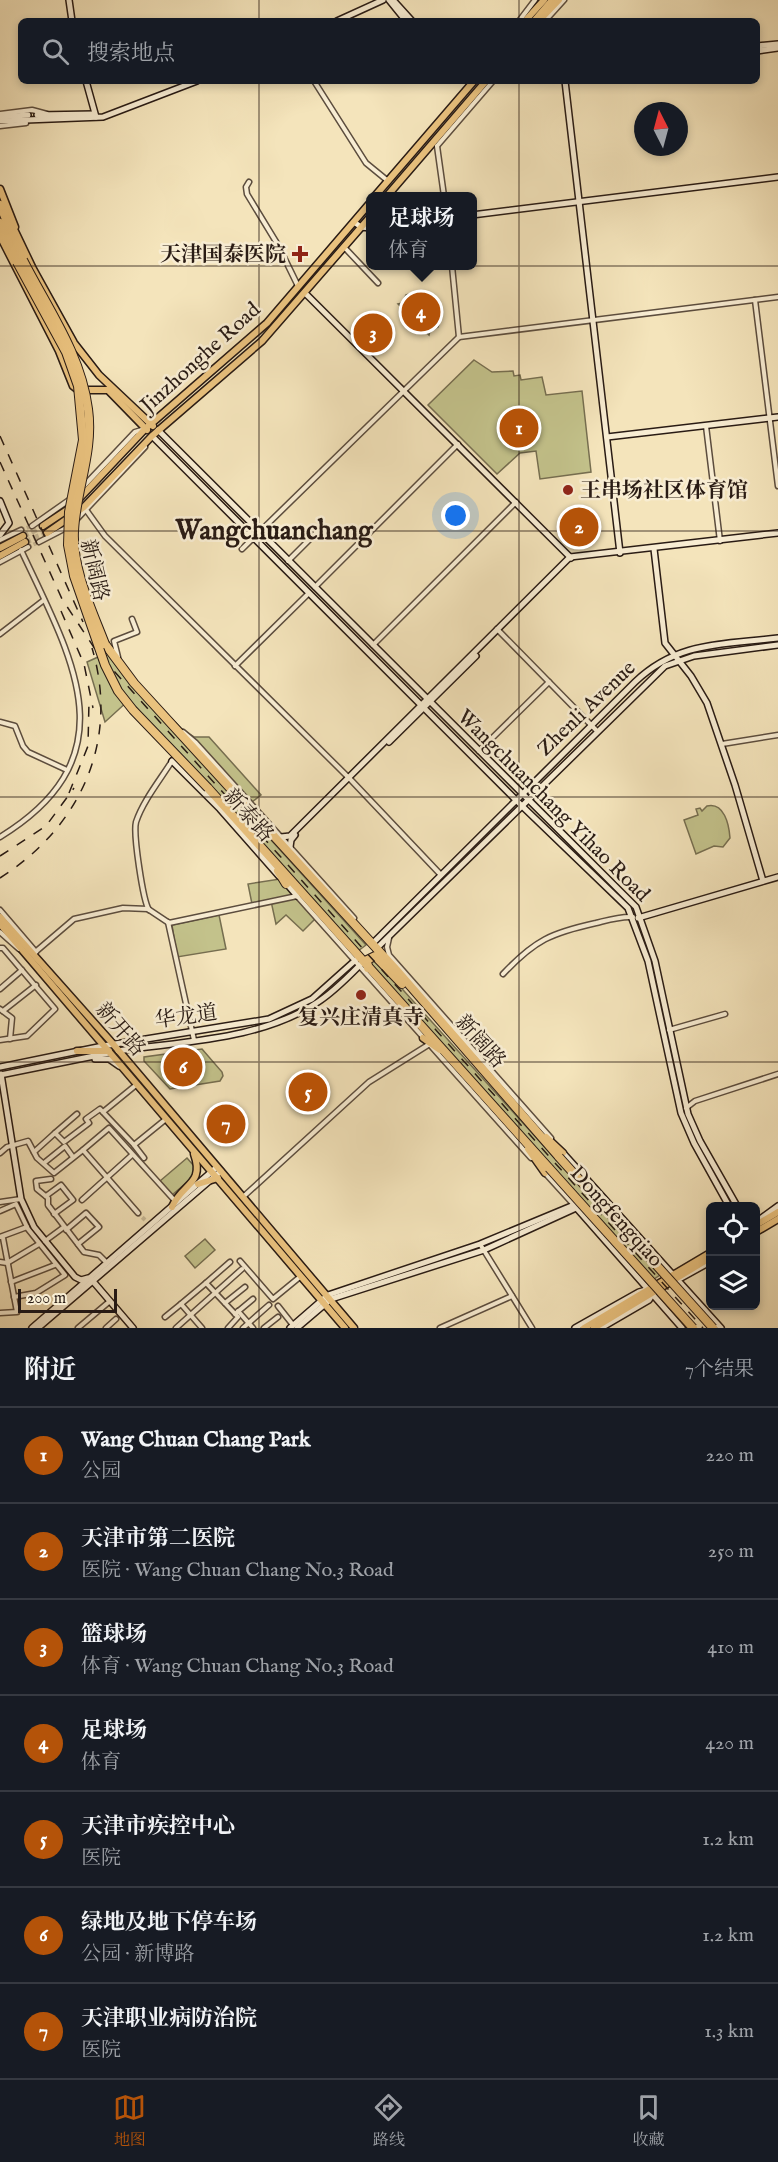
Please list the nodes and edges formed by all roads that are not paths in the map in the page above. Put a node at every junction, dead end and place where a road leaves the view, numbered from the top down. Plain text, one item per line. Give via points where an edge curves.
1 (69, 0) edge
2 (383, 0) edge
3 (390, 0) edge
4 (536, 0) edge
5 (559, 0) edge
6 (564, 0) edge
7 (548, 3) edge
8 (72, 18) edge
9 (344, 18) edge
10 (351, 18) edge
11 (404, 18) edge
12 (409, 18) edge
13 (524, 18) edge
14 (526, 18) edge
15 (543, 18) edge
16 (545, 18) edge
17 (778, 46) edge
18 (760, 49) edge
19 (87, 84) edge
20 (181, 84) edge
21 (190, 84) edge
22 (316, 84) edge
23 (471, 84) edge
24 (484, 84) edge
25 (490, 84) edge
26 (566, 84) edge
27 (96, 116) junction
28 (0, 120) edge
29 (437, 143) junction
30 (778, 179) edge
31 (388, 181) junction
32 (249, 182) dead end
33 (0, 189) edge
34 (378, 192) edge
35 (391, 192) edge
36 (443, 192) edge
37 (0, 198) edge
38 (581, 203) junction
39 (0, 205) edge
40 (366, 208) edge
41 (477, 215) edge
42 (356, 220) junction
43 (0, 223) edge
44 (366, 225) edge
45 (366, 227) edge
46 (0, 236) edge
47 (18, 236) junction
48 (344, 247) junction
49 (20, 261) junction
50 (452, 270) edge
51 (378, 283) dead end
52 (298, 286) junction
53 (304, 293) junction
54 (778, 297) edge
55 (755, 300) junction
56 (595, 319) junction
57 (459, 337) junction
58 (403, 390) junction
59 (778, 418) edge
60 (770, 419) junction
61 (148, 426) junction
62 (706, 427) junction
63 (158, 430) junction
64 (152, 436) junction
65 (136, 438) junction
66 (609, 439) junction
67 (458, 444) junction
68 (142, 445) junction
69 (778, 486) edge
70 (0, 501) edge
71 (516, 502) junction
72 (85, 509) junction
73 (32, 526) tunnel mouth
74 (318, 531) dead end
75 (259, 532) junction
76 (778, 534) edge
77 (0, 535) edge
78 (254, 537) junction
79 (24, 539) junction
80 (619, 539) dead end
81 (0, 540) edge
82 (720, 541) junction
83 (39, 542) tunnel mouth
84 (0, 548) edge
85 (242, 549) dead end
86 (654, 549) junction
87 (21, 550) junction
88 (622, 552) junction
89 (609, 553) dead end
90 (0, 556) edge
91 (572, 558) junction
92 (288, 561) junction
93 (0, 562) edge
94 (315, 587) junction
95 (310, 593) junction
96 (44, 600) junction
97 (132, 619) dead end
98 (499, 630) junction
99 (0, 634) edge
100 (778, 638) edge
101 (373, 645) junction
102 (778, 645) edge
103 (673, 655) junction
104 (677, 661) junction
105 (235, 666) junction
106 (549, 682) junction
107 (134, 683) junction
108 (426, 703) junction
109 (0, 722) edge
110 (591, 725) junction
111 (172, 726) junction
112 (597, 731) junction
113 (778, 735) edge
114 (722, 744) junction
115 (478, 752) junction
116 (172, 761) joint
117 (67, 770) junction
118 (350, 779) junction
119 (512, 787) dead end
120 (506, 793) dead end
121 (521, 795) junction
122 (516, 800) junction
123 (527, 801) junction
124 (522, 806) junction
125 (244, 828) junction
126 (0, 837) edge
127 (281, 837) junction
128 (290, 847) junction
129 (441, 876) junction
130 (778, 876) edge
131 (763, 881) junction
132 (286, 884) junction
133 (297, 896) junction
134 (148, 909) junction
135 (0, 910) edge
136 (632, 916) junction
137 (0, 917) edge
138 (642, 917) junction
139 (169, 923) junction
140 (0, 924) edge
141 (638, 931) dead end
142 (0, 932) edge
143 (392, 934) junction
144 (375, 946) junction
145 (0, 948) edge
146 (21, 950) junction
147 (35, 953) junction
148 (359, 962) junction
149 (22, 970) junction
150 (368, 970) junction
151 (503, 975) dead end
152 (36, 985) junction
153 (0, 989) edge
154 (421, 996) junction
155 (2, 1010) edge
156 (724, 1014) dead end
157 (669, 1030) junction
158 (192, 1032) junction
159 (663, 1032) junction
160 (423, 1038) junction
161 (10, 1039) junction
162 (0, 1040) edge
163 (194, 1040) junction
164 (113, 1044) junction
165 (428, 1045) junction
166 (77, 1051) joint
167 (110, 1051) junction
168 (445, 1053) junction
169 (45, 1065) junction
170 (0, 1067) edge
171 (124, 1070) junction
172 (778, 1074) edge
173 (1, 1075) edge
174 (135, 1084) junction
175 (686, 1107) junction
176 (103, 1112) junction
177 (681, 1113) junction
178 (77, 1114) dead end
179 (165, 1119) junction
180 (55, 1133) junction
181 (14, 1144) junction
182 (134, 1145) junction
183 (191, 1148) junction
184 (83, 1150) junction
185 (34, 1152) dead end
186 (0, 1153) edge
187 (132, 1155) junction
188 (207, 1155) junction
189 (561, 1155) junction
190 (74, 1157) junction
191 (144, 1158) dead end
192 (44, 1163) junction
193 (219, 1169) junction
194 (547, 1170) junction
195 (211, 1175) junction
196 (107, 1178) junction
197 (51, 1179) dead end
198 (230, 1182) junction
199 (199, 1186) junction
200 (46, 1196) junction
201 (243, 1197) junction
202 (21, 1200) junction
203 (82, 1200) dead end
204 (0, 1202) edge
205 (727, 1202) edge
206 (734, 1202) edge
207 (174, 1203) junction
208 (778, 1206) edge
209 (575, 1207) junction
210 (0, 1211) edge
211 (778, 1212) edge
212 (138, 1213) tunnel mouth
213 (54, 1214) junction
214 (760, 1214) edge
215 (145, 1220) tunnel mouth
216 (778, 1221) edge
217 (760, 1225) edge
218 (150, 1226) junction
219 (760, 1226) edge
220 (27, 1227) junction
221 (65, 1228) junction
222 (760, 1228) edge
223 (2, 1237) edge
224 (42, 1243) junction
225 (78, 1244) junction
226 (482, 1247) junction
227 (707, 1256) edge
228 (240, 1261) dead end
229 (0, 1262) edge
230 (230, 1262) dead end
231 (706, 1262) edge
232 (8, 1263) junction
233 (107, 1263) junction
234 (55, 1265) junction
235 (242, 1269) dead end
236 (302, 1276) junction
237 (675, 1278) junction
238 (91, 1279) junction
239 (11, 1282) junction
240 (206, 1283) junction
241 (245, 1287) dead end
242 (215, 1293) junction
243 (650, 1293) junction
244 (512, 1296) junction
245 (14, 1297) junction
246 (253, 1299) dead end
247 (327, 1299) junction
248 (110, 1301) junction
249 (181, 1304) junction
250 (225, 1304) junction
251 (269, 1305) dead end
252 (278, 1306) dead end
253 (237, 1312) junction
254 (0, 1314) edge
255 (191, 1316) junction
256 (165, 1317) dead end
257 (278, 1317) dead end
258 (117, 1319) dead end
259 (249, 1323) junction
260 (38, 1325) edge
261 (200, 1327) edge
262 (294, 1327) edge
263 (30, 1328) edge
264 (78, 1328) edge
265 (106, 1328) edge
266 (133, 1328) edge
267 (176, 1328) edge
268 (228, 1328) edge
269 (243, 1328) edge
270 (253, 1328) edge
271 (264, 1328) edge
272 (345, 1328) edge
273 (354, 1328) edge
274 (440, 1328) edge
275 (532, 1328) edge
276 (575, 1328) edge
277 (584, 1328) edge
278 (594, 1328) edge
279 (602, 1328) edge
280 (682, 1328) edge
281 (693, 1328) edge
282 (713, 1328) edge
283 (721, 1328) edge

1 - 8 main road
2 - 9 main road
3 - 10 main road
3 - 11 main road
3 - 12 main road
4 - 13 main road
5 - 7 main road
6 - 16 street
7 - 14 main road
7 - 15 main road
17 - 18 main road
19 - 27 main road
20 - 27 main road
21 - 27 main road via 115,114
22 - 31 street via 366,163
23 - 31 main road
24 - 29 main road
25 - 29 street
26 - 38 main road
27 - 28 main road
29 - 35 main road
29 - 36 street
30 - 38 main road
31 - 34 main road
32 - 52 street via 247,194
33 - 47 main road
37 - 47 main road
38 - 41 main road
38 - 56 main road
39 - 49 highway
40 - 42 main road, Jinzhonghe Road
42 - 44 main road
42 - 52 main road, Jinzhonghe Road
43 - 49 highway
45 - 48 main road, Jinzhonghe Road
46 - 61 main road via 73,386 78,390 108,390
47 - 61 main road via 74,343
48 - 51 street
48 - 53 main road, Jinzhonghe Road
49 - 107 highway, 新阔路, bridge via 73,353 86,392 89,451 76,512 74,549 105,644
49 - 125 highway, 新阔路, bridge via 66,352 78,386 83,440 69,512 68,545 74,576 105,665 133,710
50 - 57 street
52 - 61 main road, Jinzhonghe Road via 247,341
53 - 58 main road
53 - 63 main road, Jinzhonghe Road via 262,341
54 - 55 street
55 - 56 street
55 - 60 street
56 - 57 street
56 - 66 main road
57 - 58 street
58 - 67 main road
58 - 75 street
59 - 60 main road
60 - 62 main road
60 - 69 street
61 - 63 main road
61 - 64 main road
61 - 65 main road, Jinzhonghe Road
61 - 73 street via 135,432 64,505
62 - 66 main road
62 - 82 street
63 - 64 main road, Jinzhonghe Road
63 - 75 main road
64 - 68 main road, Jinzhonghe Road
64 - 72 street via 148,445
64 - 78 main road
65 - 68 main road via 141,438
65 - 72 main road, Jinzhonghe Road via 45,530
66 - 88 main road
67 - 71 main road
67 - 94 street
68 - 72 main road, Jinzhonghe Road
70 - 77 main road via 9,523
71 - 91 main road
71 - 101 street
72 - 83 street via 63,531
72 - 105 street via 105,536
74 - 92 street
75 - 78 street
75 - 92 main road
76 - 82 main road
78 - 85 street
78 - 95 main road
79 - 81 street
79 - 84 main road
79 - 87 street
79 - 90 main road
80 - 89 main road
82 - 86 main road
82 - 88 main road
86 - 88 main road
86 - 103 main road via 662,630
87 - 93 street
87 - 96 street
88 - 91 main road
91 - 98 main road
92 - 94 main road
94 - 101 main road
95 - 105 street
95 - 108 main road
96 - 99 street
96 - 117 street via 75,670 80,696 77,743
97 - 107 street via 137,632 113,644
98 - 106 street
98 - 108 main road
100 - 103 main road, Zhenli Avenue
101 - 108 main road
102 - 104 main road, Zhenli Avenue
103 - 104 main road
103 - 110 main road, Zhenli Avenue via 646,672
104 - 112 main road, Zhenli Avenue via 651,677
104 - 114 main road via 707,703
105 - 118 street
106 - 110 street
106 - 115 street
107 - 111 highway, 新阔路
108 - 108 main road via 438,690 436,716
108 - 115 main road, Wangchuanchang Yihao Road
108 - 118 main road
108 - 122 main road, Wangchuanchang Yihao Road
109 - 117 street via 15,726 28,752
110 - 112 street
110 - 121 main road, Zhenli Avenue
111 - 127 street via 196,743
111 - 144 highway, 新阔路
112 - 123 main road, Zhenli Avenue
113 - 114 street
114 - 131 main road
115 - 121 main road, Wangchuanchang Yihao Road
116 - 132 main road, 新泰路
116 - 134 street via 135,824
117 - 126 street via 34,815
118 - 127 main road via 290,836
118 - 128 main road via 292,838
118 - 129 street
119 - 121 main road
120 - 122 main road
121 - 122 main road, Zhenli Avenue
121 - 123 main road, Wangchuanchang Yihao Road
122 - 124 main road, Wangchuanchang Yihao Road
122 - 129 main road, Zhenli Avenue
123 - 124 main road, Zhenli Avenue
123 - 138 main road, Wangchuanchang Yihao Road via 633,903
124 - 136 main road, Wangchuanchang Yihao Road via 626,905
124 - 143 main road, Zhenli Avenue
125 - 132 highway
125 - 148 highway
127 - 128 street
128 - 144 street
129 - 144 main road, Zhenli Avenue
130 - 131 main road
131 - 138 main road
132 - 133 main road, 新泰路
133 - 139 street
133 - 148 street
134 - 139 street
134 - 147 street via 123,908 74,920
135 - 147 street
136 - 138 main road
136 - 141 main road
136 - 151 street via 550,935
136 - 159 main road, Wangchuanchang Yihao Road via 648,961
137 - 147 main road, 新开路
138 - 157 main road, Wangchuanchang Yihao Road
139 - 158 street
140 - 146 main road, 新开路
142 - 146 street
143 - 144 main road, Zhenli Avenue
143 - 154 street via 388,953
144 - 154 highway, 新阔路
145 - 149 street
146 - 167 main road, 新开路
147 - 164 main road, 新开路
148 - 150 highway
148 - 158 main road, 华龙道 via 326,989 286,1012 259,1022
148 - 160 street
148 - 163 main road via 319,1002 290,1018 261,1028
149 - 152 street
149 - 153 street
150 - 154 highway via 367,960 375,956
150 - 168 highway
152 - 155 street
152 - 161 street via 54,1005 54,1012 27,1036
154 - 189 street
154 - 189 highway, 新阔路
155 - 161 street via 12,1018
156 - 157 street
157 - 159 street
157 - 175 main road, Wangchuanchang Yihao Road
158 - 163 street
158 - 164 main road, 华龙道
159 - 177 main road, Wangchuanchang Yihao Road
160 - 165 street
160 - 168 main road
161 - 162 street
163 - 167 main road
164 - 167 main road, 新开路
165 - 194 street
165 - 201 street via 369,1082
166 - 167 main road
166 - 170 main road
167 - 169 main road
167 - 171 main road, 新开路
167 - 188 main road, 新开路 via 132,1066
168 - 194 highway, Dongfengqiao
169 - 171 main road via 104,1058
169 - 173 main road
170 - 173 main road
171 - 174 main road, 新开路
172 - 175 street
173 - 181 main road
174 - 176 street
174 - 179 main road, 新开路
175 - 177 street
175 - 206 main road, Wangchuanchang Yihao Road
176 - 180 street via 99,1109 86,1119 89,1123 63,1142
176 - 182 street
177 - 205 main road, Wangchuanchang Yihao Road
178 - 180 street
179 - 182 street
179 - 183 main road, 新开路
180 - 185 street
181 - 186 street
181 - 192 street via 28,1141
181 - 202 main road
182 - 191 street
183 - 195 main road, 新开路
183 - 207 main road via 197,1164 196,1179
184 - 187 street via 109,1128
184 - 190 street
184 - 196 street
187 - 196 street
187 - 207 street
188 - 193 main road, 新开路
188 - 195 main road
189 - 237 main road
189 - 282 highway, Dongfengqiao, bridge
190 - 192 street via 54,1173
190 - 192 street via 65,1146
193 - 195 main road
193 - 198 main road, 新开路
194 - 209 street
194 - 281 highway, Dongfengqiao, bridge
195 - 198 main road
195 - 199 main road
195 - 236 main road, 新开路
196 - 203 street
196 - 212 street
197 - 200 street via 36,1181 37,1189
198 - 201 main road, 新开路
199 - 207 main road
199 - 238 main road
200 - 213 street
200 - 213 street via 61,1185 73,1200
201 - 247 main road, 新开路
202 - 204 street
202 - 224 main road
207 - 218 main road
208 - 214 main road
208 - 217 main road
209 - 226 main road
209 - 243 main road
210 - 220 street via 16,1204
211 - 219 main road
213 - 221 street
215 - 218 street
216 - 222 main road
218 - 233 main road
220 - 223 street
220 - 224 street
221 - 224 street
221 - 225 street
221 - 225 street via 87,1213 99,1227
223 - 232 street
224 - 232 street
224 - 234 street
224 - 238 main road via 77,1279
225 - 233 street via 84,1252 99,1255
226 - 244 street
226 - 247 main road
227 - 237 main road
228 - 236 street via 273,1299
229 - 232 street
230 - 240 street
231 - 237 main road
232 - 239 street
233 - 238 main road
234 - 239 street
234 - 245 street via 65,1275 36,1293
235 - 242 street
236 - 247 main road, 新开路
237 - 243 main road
237 - 283 main road
238 - 248 main road
238 - 260 main road
239 - 245 street
240 - 242 street
240 - 249 street
241 - 250 street
242 - 250 street
242 - 255 street
243 - 276 main road via 639,1292
243 - 277 main road
243 - 278 main road
243 - 279 main road via 649,1300
243 - 280 main road
244 - 274 street
244 - 275 street
245 - 254 street via 17,1312
246 - 253 street
247 - 262 main road
247 - 272 main road, 新开路
247 - 273 main road, 新开路
248 - 264 street
248 - 266 main road
249 - 255 street
249 - 256 street
250 - 253 street
251 - 259 street
252 - 262 street
253 - 259 street
253 - 268 street via 238,1317
255 - 261 street
255 - 267 street
257 - 271 street
258 - 265 street
259 - 269 street
259 - 270 street
260 - 263 main road

